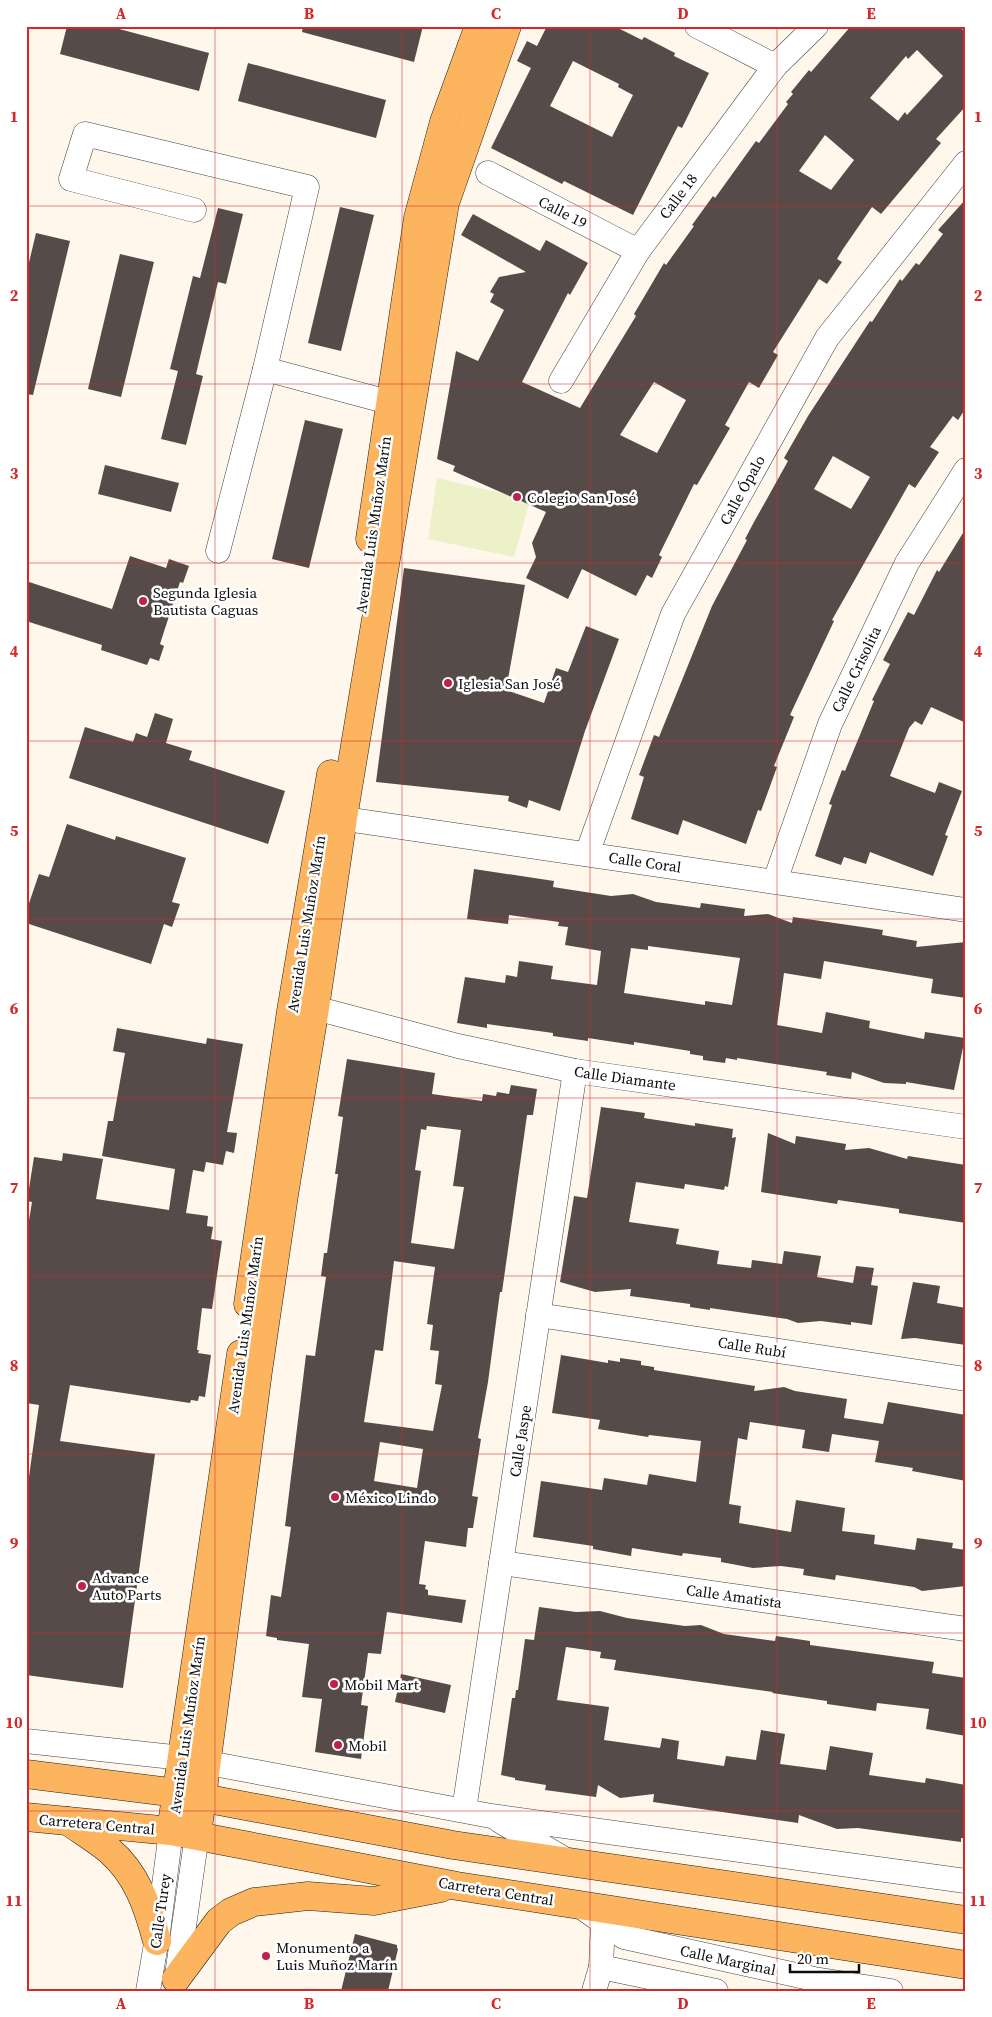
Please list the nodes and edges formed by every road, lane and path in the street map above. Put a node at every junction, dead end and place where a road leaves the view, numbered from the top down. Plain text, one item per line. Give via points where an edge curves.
1 (479, 26) edge
2 (507, 26) edge
3 (697, 26) edge
4 (816, 26) edge
5 (775, 66) junction
6 (966, 163) edge
7 (488, 173) dead end
8 (194, 210) dead end
9 (638, 251) junction
10 (265, 368) junction
11 (561, 382) dead end
12 (401, 405) junction
13 (966, 470) edge
14 (218, 551) dead end
15 (333, 817) junction
16 (587, 854) junction
17 (775, 881) junction
18 (965, 908) edge
19 (303, 1012) junction
20 (575, 1071) junction
21 (966, 1127) edge
22 (538, 1315) junction
23 (966, 1379) edge
24 (501, 1563) junction
25 (966, 1629) edge
26 (26, 1741) edge
27 (194, 1760) junction
28 (26, 1774) edge
29 (189, 1795) junction
30 (464, 1810) junction
31 (491, 1816) junction
32 (26, 1817) edge
33 (67, 1821) junction
34 (184, 1833) junction
35 (567, 1861) junction
36 (966, 1881) edge
37 (457, 1886) junction
38 (576, 1903) junction
39 (966, 1920) edge
40 (603, 1922) junction
41 (157, 1941) junction
42 (733, 1961) junction
43 (966, 1965) edge
44 (600, 1967) junction
45 (175, 1985) edge
46 (148, 1991) edge
47 (594, 1991) edge
48 (716, 1991) edge
49 (727, 1991) edge
50 (892, 1991) edge

1 - 12 main road, Avenida Luis Muñoz Marín via 444,122 418,218
2 - 12 main road, Avenida Luis Muñoz Marín via 445,203
3 - 5 street
4 - 5 street, Calle 18
5 - 9 street, Calle 18
6 - 16 street, Calle Ópalo via 827,338 672,614
7 - 9 street, Calle 19
8 - 10 street via 71,179 85,134 307,186
9 - 11 street, Calle 18
10 - 12 street
10 - 14 street
12 - 15 main road, Avenida Luis Muñoz Marín
13 - 17 street, Calle Crisolita via 907,563 830,724
15 - 16 street, Calle Coral
15 - 19 main road, Avenida Luis Muñoz Marín
16 - 17 street, Calle Coral
17 - 18 street, Calle Coral
19 - 20 street, Calle Diamante
19 - 27 main road, Avenida Luis Muñoz Marín
19 - 27 main road, Avenida Luis Muñoz Marín via 284,1195
20 - 21 street, Calle Diamante
20 - 22 street, Calle Jaspe
22 - 23 street, Calle Rubí
22 - 24 street, Calle Jaspe
24 - 25 street, Calle Amatista
24 - 30 street, Calle Jaspe
26 - 27 street
27 - 29 main road, Avenida Luis Muñoz Marín
27 - 30 street
28 - 29 main road
29 - 34 main road, Avenida Luis Muñoz Marín
29 - 35 main road via 453,1846
30 - 31 street
31 - 35 street
31 - 36 street
32 - 33 main road, Carretera Central
33 - 34 main road, Carretera Central
33 - 41 main road via 110,1851 134,1881 148,1908
34 - 37 main road, Carretera Central
34 - 41 street, Calle Turey
34 - 45 street, Calle Turey
35 - 39 main road
37 - 38 main road, Carretera Central
37 - 45 main road via 374,1900 308,1896 254,1902 219,1921
38 - 40 street, Calle Marginal
38 - 43 main road, Carretera Central
40 - 42 street, Calle Marginal via 624,1937
40 - 44 street
41 - 46 street, Calle Turey
42 - 49 street
42 - 50 street, Calle Marginal via 814,1979
44 - 47 street
44 - 48 street

